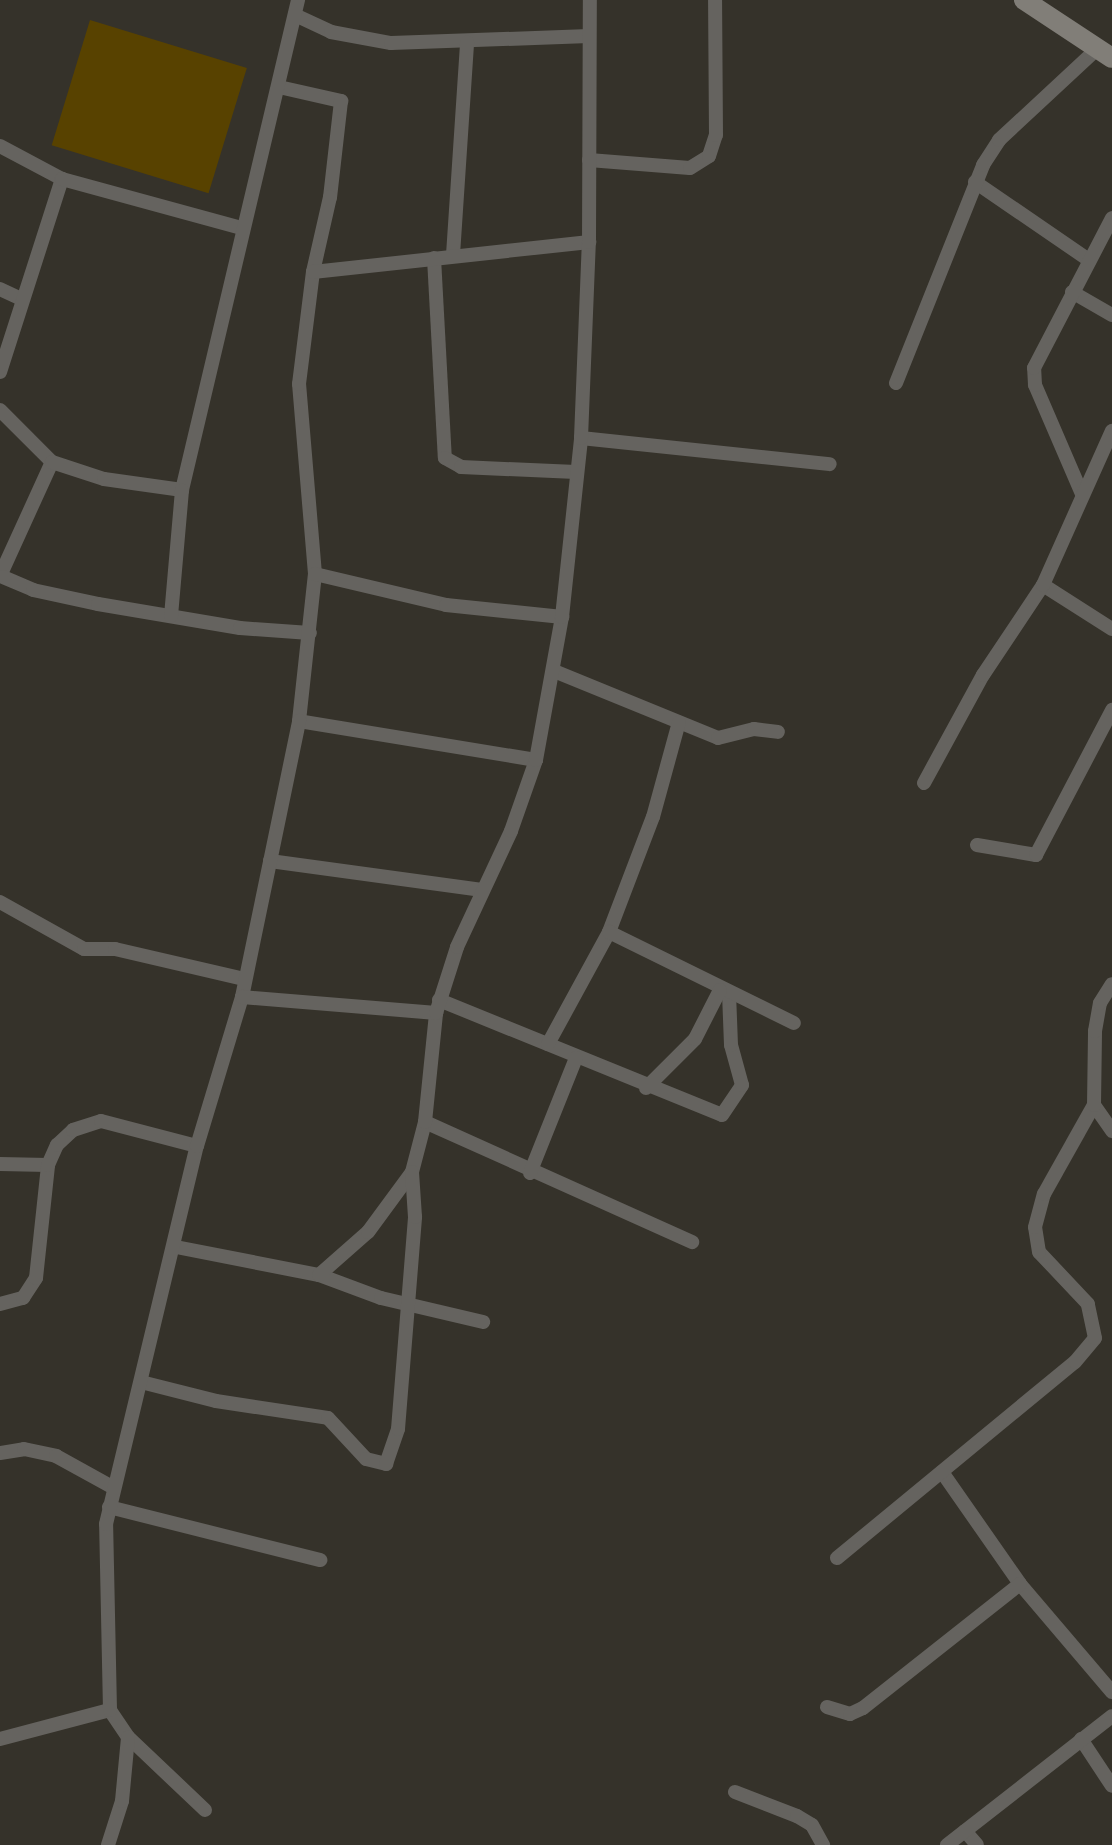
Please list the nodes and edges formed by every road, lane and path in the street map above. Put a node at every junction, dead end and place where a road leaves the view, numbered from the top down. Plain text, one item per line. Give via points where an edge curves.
1 (590, 0) edge
2 (715, 0) edge
3 (1024, 0) edge
4 (296, 8) edge
5 (589, 36) junction
6 (467, 42) junction
7 (1105, 53) edge
8 (279, 87) junction
9 (0, 146) edge
10 (589, 160) junction
11 (62, 179) junction
12 (975, 182) junction
13 (1112, 218) edge
14 (241, 228) junction
15 (589, 242) junction
16 (453, 255) junction
17 (434, 258) junction
18 (1089, 260) junction
19 (313, 272) junction
20 (0, 289) edge
21 (1072, 292) junction
22 (21, 299) junction
23 (1112, 315) edge
24 (0, 372) edge
25 (896, 383) dead end
26 (0, 410) edge
27 (1112, 431) edge
28 (581, 438) junction
29 (52, 462) junction
30 (830, 464) dead end
31 (576, 472) junction
32 (182, 490) junction
33 (1082, 494) junction
34 (315, 574) junction
35 (2, 576) edge
36 (1043, 585) junction
37 (171, 616) junction
38 (562, 617) junction
39 (1112, 629) edge
40 (310, 633) junction
41 (554, 671) junction
42 (1112, 710) edge
43 (299, 721) junction
44 (679, 722) junction
45 (778, 732) dead end
46 (536, 760) junction
47 (924, 783) dead end
48 (977, 845) dead end
49 (270, 861) junction
50 (482, 890) junction
51 (0, 902) edge
52 (609, 932) junction
53 (244, 979) junction
54 (1112, 984) edge
55 (724, 992) junction
56 (242, 997) junction
57 (437, 1006) junction
58 (794, 1023) dead end
59 (548, 1044) junction
60 (576, 1058) junction
61 (646, 1088) junction
62 (1094, 1105) junction
63 (425, 1122) junction
64 (1112, 1131) edge
65 (197, 1146) junction
66 (0, 1164) edge
67 (48, 1165) junction
68 (412, 1172) junction
69 (530, 1173) junction
70 (692, 1242) dead end
71 (176, 1247) junction
72 (319, 1275) junction
73 (0, 1304) edge
74 (408, 1304) junction
75 (483, 1322) dead end
76 (141, 1382) junction
77 (3, 1450) edge
78 (942, 1472) junction
79 (114, 1488) junction
80 (109, 1507) junction
81 (837, 1558) dead end
82 (320, 1560) dead end
83 (1020, 1584) junction
84 (1112, 1692) edge
85 (827, 1707) dead end
86 (110, 1710) junction
87 (1112, 1716) edge
88 (128, 1737) junction
89 (0, 1739) edge
90 (1081, 1739) junction
91 (1112, 1786) edge
92 (735, 1792) dead end
93 (205, 1810) dead end
94 (965, 1831) junction
95 (108, 1845) edge
96 (823, 1845) edge
97 (947, 1845) edge
98 (977, 1845) edge

1 - 5 street
2 - 10 street via 716,135 709,156 690,168
3 - 7 street
4 - 6 street via 353,38
4 - 8 street
5 - 6 street
5 - 10 street
6 - 16 street
7 - 12 street via 999,140
8 - 14 street
8 - 19 street via 341,101 330,197
9 - 11 street
10 - 15 street
11 - 14 street
11 - 22 street
12 - 18 street
12 - 25 street
13 - 18 street
14 - 32 street
15 - 16 street
15 - 28 street
16 - 17 street
17 - 19 street
17 - 31 street via 445,458 461,467
18 - 21 street
19 - 34 street via 299,384
20 - 22 street
21 - 23 street
21 - 33 street via 1040,349 1035,385
22 - 24 street
26 - 29 street
27 - 33 street
28 - 30 street
28 - 31 street
29 - 32 street via 104,479
29 - 35 street
31 - 38 street
32 - 37 street
33 - 36 street
34 - 38 street via 446,605
34 - 40 street
35 - 37 street via 33,590
36 - 39 street
36 - 47 street via 983,675
37 - 40 street
38 - 41 street
40 - 43 street
41 - 44 street
41 - 46 street
42 - 48 street via 1036,855
43 - 46 street
43 - 49 street
44 - 45 street via 726,739 754,729
44 - 52 street via 653,817
46 - 50 street via 511,831
49 - 50 street
49 - 53 street
50 - 57 street
51 - 53 street via 84,949 115,949
52 - 55 street
52 - 59 street
53 - 56 street
54 - 62 street via 1100,1003 1095,1031
55 - 58 street
55 - 61 street via 695,1039
55 - 61 street via 742,1085 726,1114
56 - 57 street
56 - 65 street
57 - 59 street
57 - 63 street
59 - 60 street
60 - 61 street
60 - 69 street
62 - 64 street
62 - 78 street via 1044,1194 1035,1227 1039,1252 1088,1304 1095,1338 1075,1362
63 - 68 street
63 - 69 street
65 - 67 street via 101,1121 73,1130 57,1145
65 - 71 street
66 - 67 street
67 - 73 street via 36,1278 23,1298
68 - 72 street via 368,1232
68 - 74 street via 415,1217
69 - 70 street
71 - 72 street
71 - 76 street
72 - 74 street
74 - 75 street
74 - 76 street via 398,1429 386,1464 366,1459 328,1418 216,1401
76 - 79 street
77 - 79 street via 56,1456
78 - 81 street
78 - 83 street
79 - 80 street
80 - 82 street
80 - 86 street via 105,1547
83 - 84 street
83 - 85 street via 863,1708 850,1714
86 - 88 street
86 - 89 street
87 - 90 street
88 - 93 street
88 - 95 street via 122,1801
90 - 91 street
90 - 94 street
92 - 96 street via 812,1825
94 - 97 street
94 - 98 street

